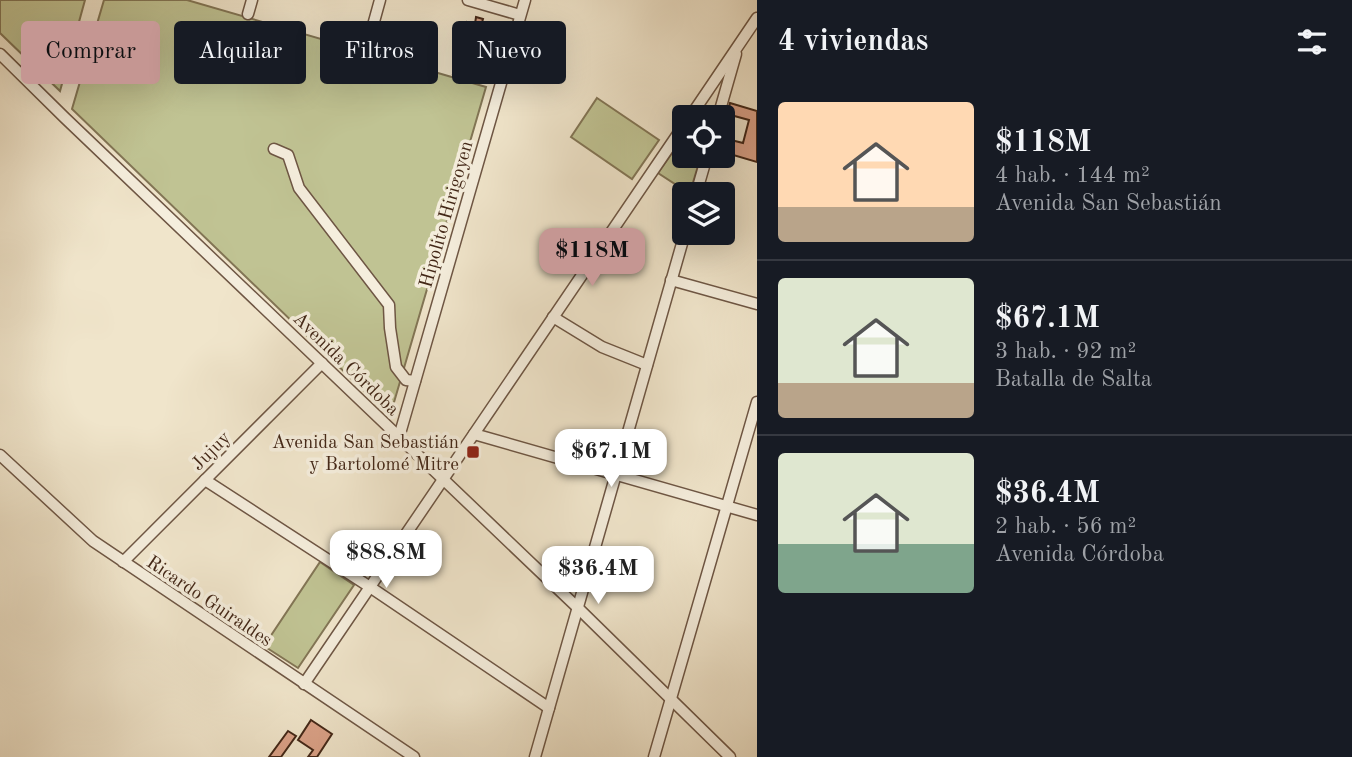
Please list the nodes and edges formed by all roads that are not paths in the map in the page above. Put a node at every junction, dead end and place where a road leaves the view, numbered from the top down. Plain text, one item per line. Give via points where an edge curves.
1 (252, 0) edge
2 (380, 0) edge
3 (468, 0) edge
4 (525, 0) edge
5 (248, 14) dead end
6 (520, 15) junction
7 (757, 18) edge
8 (374, 21) edge
9 (738, 46) junction
10 (0, 54) edge
11 (698, 105) edge
12 (721, 105) edge
13 (672, 143) edge
14 (274, 149) dead end
15 (681, 245) edge
16 (671, 280) junction
17 (757, 304) edge
18 (553, 317) junction
19 (322, 363) junction
20 (647, 365) junction
21 (415, 382) junction
22 (757, 402) edge
23 (474, 434) junction
24 (399, 437) junction
25 (0, 454) edge
26 (616, 474) junction
27 (443, 479) junction
28 (205, 480) junction
29 (727, 506) junction
30 (757, 515) edge
31 (123, 562) junction
32 (370, 587) junction
33 (578, 608) junction
34 (304, 684) junction
35 (671, 700) junction
36 (549, 708) junction
37 (414, 757) edge
38 (535, 757) edge
39 (654, 757) edge
40 (730, 757) edge

1 - 5 street
2 - 8 street
3 - 6 street
4 - 6 street, Hipolito Hirigoyen
6 - 21 street, Hipolito Hirigoyen
7 - 9 street
9 - 11 street
9 - 12 street
10 - 19 street, Avenida Córdoba
13 - 18 street
14 - 21 street via 288,155 299,188 390,305 396,367 405,380
15 - 16 street
16 - 17 street
16 - 20 street
18 - 20 street via 602,347
18 - 23 street
19 - 24 street, Avenida Córdoba
19 - 28 street, Jujuy
20 - 26 street
21 - 24 street, Hipolito Hirigoyen
22 - 29 street
23 - 26 street
23 - 27 street
24 - 27 street, Avenida Córdoba
25 - 31 street, Ricardo Guiraldes via 93,541
26 - 29 street
26 - 33 street
27 - 32 street
27 - 33 street, Avenida Córdoba
28 - 31 street, Jujuy
28 - 32 street
29 - 30 street
29 - 35 street
31 - 34 street, Ricardo Guiraldes
32 - 34 street
32 - 36 street
33 - 35 street, Avenida Córdoba
33 - 36 street
34 - 37 street, Ricardo Guiraldes
35 - 39 street
35 - 40 street, Avenida Córdoba
36 - 38 street

